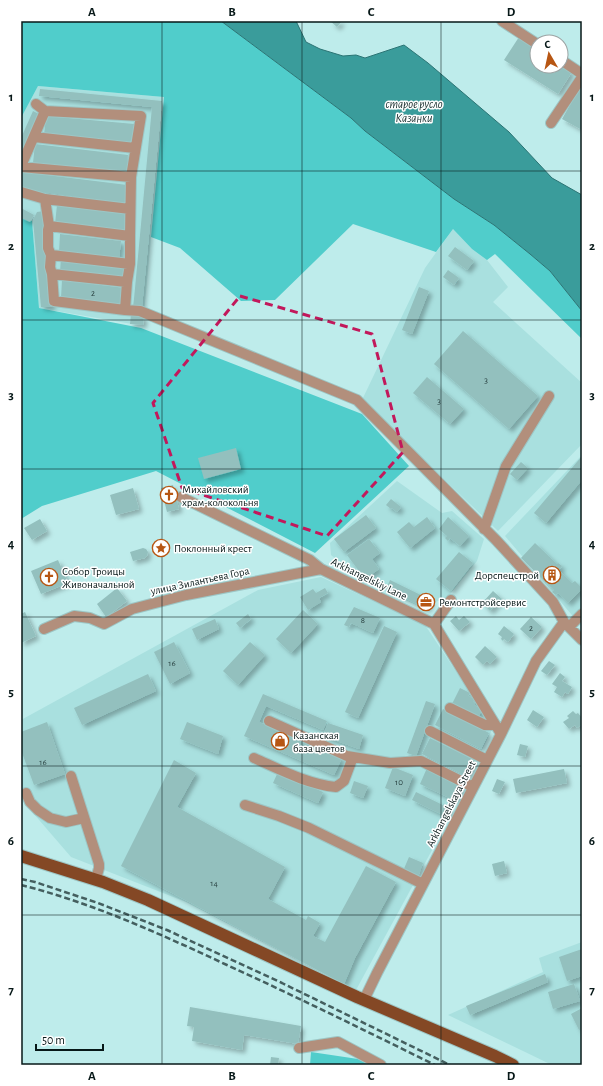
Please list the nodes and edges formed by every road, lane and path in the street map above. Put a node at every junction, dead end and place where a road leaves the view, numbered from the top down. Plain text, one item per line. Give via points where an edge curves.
1 (502, 21) edge
2 (514, 24) edge
3 (529, 37) edge
4 (569, 66) edge
5 (582, 76) edge
6 (36, 104) dead end
7 (45, 111) junction
8 (551, 123) dead end
9 (34, 137) junction
10 (135, 148) junction
11 (21, 167) edge
12 (131, 177) junction
13 (21, 192) edge
14 (45, 199) junction
15 (130, 209) junction
16 (49, 226) junction
17 (130, 236) junction
18 (51, 255) junction
19 (130, 264) junction
20 (52, 274) junction
21 (127, 282) junction
22 (125, 310) junction
23 (549, 396) dead end
24 (180, 497) dead end
25 (484, 529) junction
26 (321, 569) junction
27 (451, 600) dead end
28 (582, 614) edge
29 (434, 624) junction
30 (566, 624) junction
31 (44, 629) dead end
32 (582, 640) edge
33 (450, 708) dead end
34 (269, 721) dead end
35 (495, 725) junction
36 (430, 731) dead end
37 (501, 734) junction
38 (354, 757) junction
39 (254, 758) dead end
40 (487, 760) junction
41 (71, 776) dead end
42 (473, 787) junction
43 (26, 793) dead end
44 (245, 805) dead end
45 (84, 818) junction
46 (21, 856) edge
47 (96, 879) junction
48 (424, 884) junction
49 (364, 1000) junction
50 (299, 1048) dead end
51 (381, 1065) edge
52 (513, 1065) edge

1 - 2 street
2 - 3 street
4 - 5 street
5 - 8 street
6 - 7 street
7 - 9 street
7 - 10 street via 141,116
9 - 10 street
9 - 11 street
10 - 12 street
11 - 12 street
12 - 15 street
13 - 14 street
14 - 15 street
14 - 16 street
15 - 17 street
16 - 17 street
16 - 18 street via 48,248
17 - 19 street
18 - 19 street
18 - 20 street
19 - 21 street
20 - 21 street
20 - 22 street via 54,301
21 - 22 street
22 - 25 street via 140,311 357,400
23 - 25 street via 506,466
24 - 26 street, Arkhangelskiy Lane via 310,560
25 - 30 street via 553,602
26 - 29 street, Arkhangelskiy Lane
26 - 31 street, улица Зилантьева Гора via 186,594 132,609 104,624 90,618 74,616
27 - 29 street
28 - 30 street, Arkhangelskaya Street
29 - 35 street
30 - 32 street
30 - 37 street, Arkhangelskaya Street via 536,661
33 - 35 street via 485,725
34 - 38 street
35 - 37 street
36 - 40 street
37 - 40 street, Arkhangelskaya Street
38 - 39 street via 344,781 336,787 305,780
38 - 42 street via 390,763 421,761
40 - 42 street, Arkhangelskaya Street
41 - 45 street
42 - 48 street, Arkhangelskaya Street
43 - 45 street via 30,802 50,818 66,822
44 - 48 street via 309,828
45 - 47 street via 99,864
46 - 47 main road
47 - 49 main road via 148,900
48 - 49 street, Arkhangelskaya Street
49 - 52 main road
50 - 51 street via 338,1042

